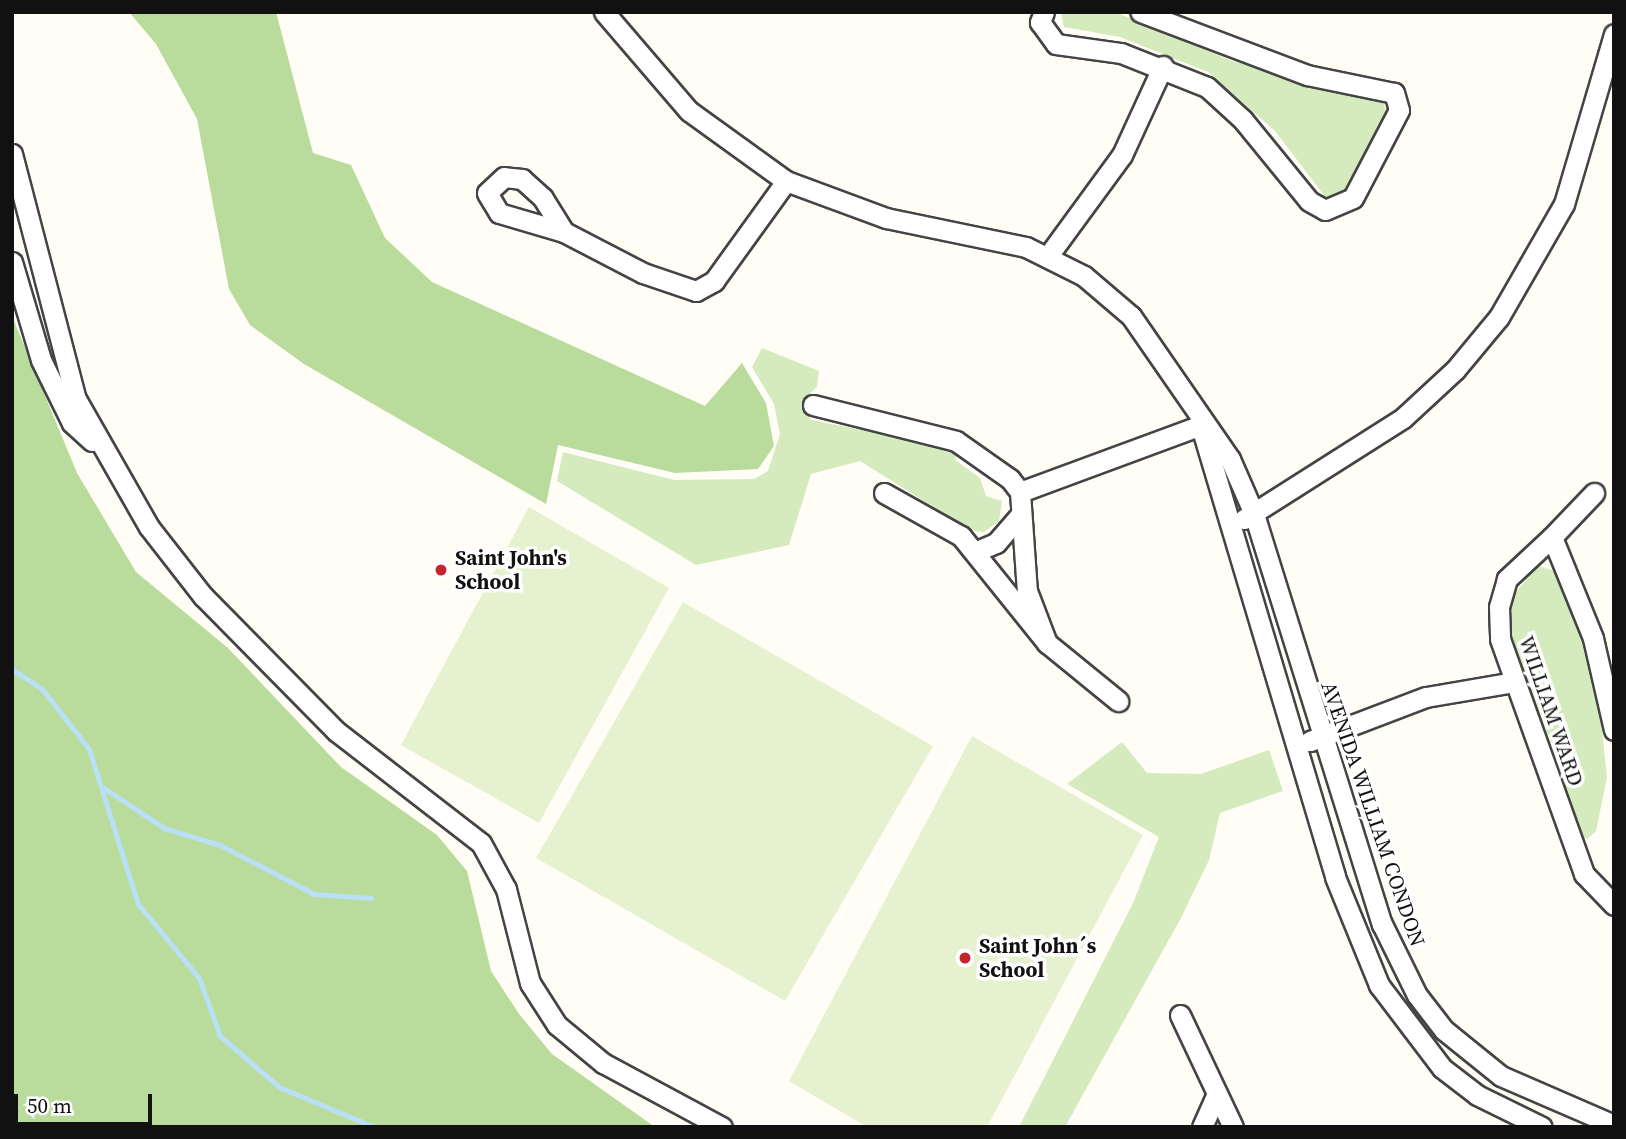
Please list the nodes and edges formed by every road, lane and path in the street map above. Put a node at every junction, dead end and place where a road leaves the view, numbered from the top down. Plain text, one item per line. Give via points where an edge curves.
1 (604, 12) edge
2 (1044, 12) edge
3 (1140, 12) edge
4 (1614, 34) edge
5 (1163, 66) junction
6 (12, 154) edge
7 (786, 181) junction
8 (564, 232) dead end
9 (1048, 256) junction
10 (12, 262) edge
11 (813, 405) dead end
12 (1201, 425) junction
13 (100, 449) junction
14 (1020, 492) junction
15 (884, 493) dead end
16 (1594, 493) dead end
17 (1254, 514) junction
18 (1019, 517) junction
19 (1230, 527) junction
20 (1552, 537) junction
21 (977, 551) junction
22 (1047, 643) junction
23 (1515, 682) junction
24 (1118, 701) dead end
25 (1614, 730) edge
26 (1320, 737) junction
27 (1296, 747) junction
28 (1614, 905) edge
29 (1180, 1015) dead end
30 (1215, 1098) junction
31 (1614, 1125) edge
32 (722, 1127) edge
33 (1202, 1127) edge
34 (1233, 1127) edge
35 (1542, 1127) edge

1 - 7 street, AVENIDA WILLIAM CONDON via 690,111
2 - 5 street via 1040,22 1056,44
3 - 5 street via 1307,75 1387,90 1399,100 1399,110 1353,198 1325,210 1309,201 1243,120 1207,87
4 - 17 street via 1564,204 1499,317 1455,370 1403,418
5 - 9 street via 1110,174
6 - 13 street via 76,399
7 - 8 street via 714,281 696,290 643,273
7 - 9 street, AVENIDA WILLIAM CONDON via 861,210
9 - 12 street, AVENIDA WILLIAM CONDON via 1093,282 1131,316
10 - 13 street via 41,360 72,423
11 - 14 street via 956,441 998,467
12 - 14 street
12 - 17 street, AVENIDA WILLIAM CONDON via 1230,459
12 - 19 street, AVENIDA WILLIAM CONDON
13 - 32 street via 162,544 231,626 358,751 481,843 506,889 526,975 557,1025 603,1063
14 - 18 street
15 - 21 street via 934,516
16 - 20 street, WILLIAM WARD
17 - 19 street
17 - 26 street, AVENIDA WILLIAM CONDON
18 - 21 street via 996,543
18 - 22 street via 1027,591
19 - 27 street, AVENIDA WILLIAM CONDON
20 - 23 street, WILLIAM WARD via 1513,572 1502,591 1500,639
20 - 25 street via 1593,638
21 - 22 street
22 - 24 street
23 - 26 street via 1426,697
23 - 28 street, WILLIAM WARD via 1584,874
26 - 27 street
26 - 31 street, AVENIDA WILLIAM CONDON via 1382,924 1430,1013 1502,1076
27 - 35 street, AVENIDA WILLIAM CONDON via 1347,910 1399,1018 1459,1082
29 - 30 street
30 - 33 street
30 - 34 street

